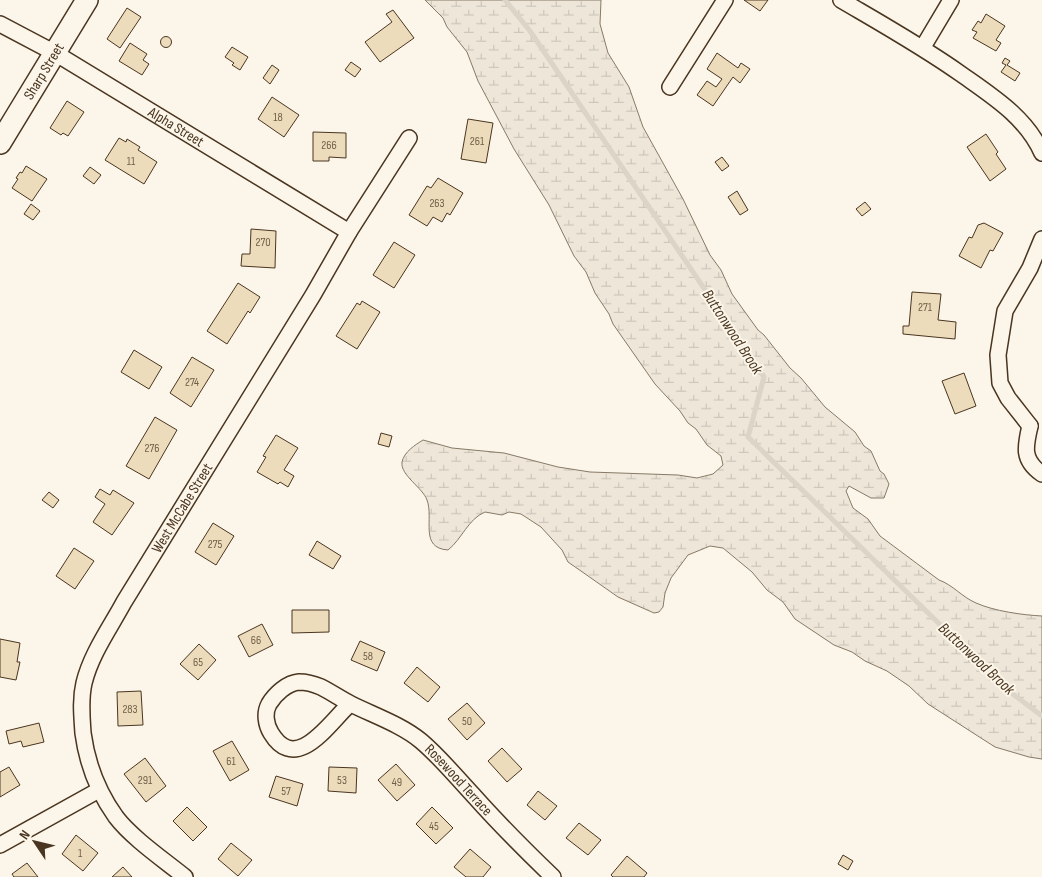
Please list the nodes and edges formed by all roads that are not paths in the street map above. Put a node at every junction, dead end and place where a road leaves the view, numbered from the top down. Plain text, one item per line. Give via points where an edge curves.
1 (87, 0) edge
2 (725, 0) edge
3 (842, 0) edge
4 (951, 0) edge
5 (0, 24) edge
6 (923, 47) junction
7 (55, 53) junction
8 (670, 87) dead end
9 (409, 138) dead end
10 (0, 142) edge
11 (1042, 153) edge
12 (349, 232) junction
13 (1042, 239) edge
14 (1036, 423) edge
15 (1042, 474) edge
16 (350, 704) junction
17 (99, 790) junction
18 (0, 846) edge
19 (185, 877) edge
20 (554, 877) edge

1 - 7 street, Sharp Street
2 - 8 street
3 - 6 street
4 - 6 street
5 - 7 street, Alpha Street
6 - 11 street via 1013,113
7 - 10 street, Sharp Street
7 - 12 street, Alpha Street
9 - 12 street, West McCabe Street
12 - 17 street, West McCabe Street via 314,295 96,652 84,684 81,711 85,751
13 - 14 street via 1030,268 1005,311 998,356 1000,383 1008,398
14 - 15 street via 1026,442 1027,455
16 - 16 street, Rosewood Terrace via 321,687 292,684 281,690 270,704 267,723 281,744 289,748 307,746
16 - 20 street, Rosewood Terrace via 421,740
17 - 18 street
17 - 19 street, West McCabe Street via 117,818

